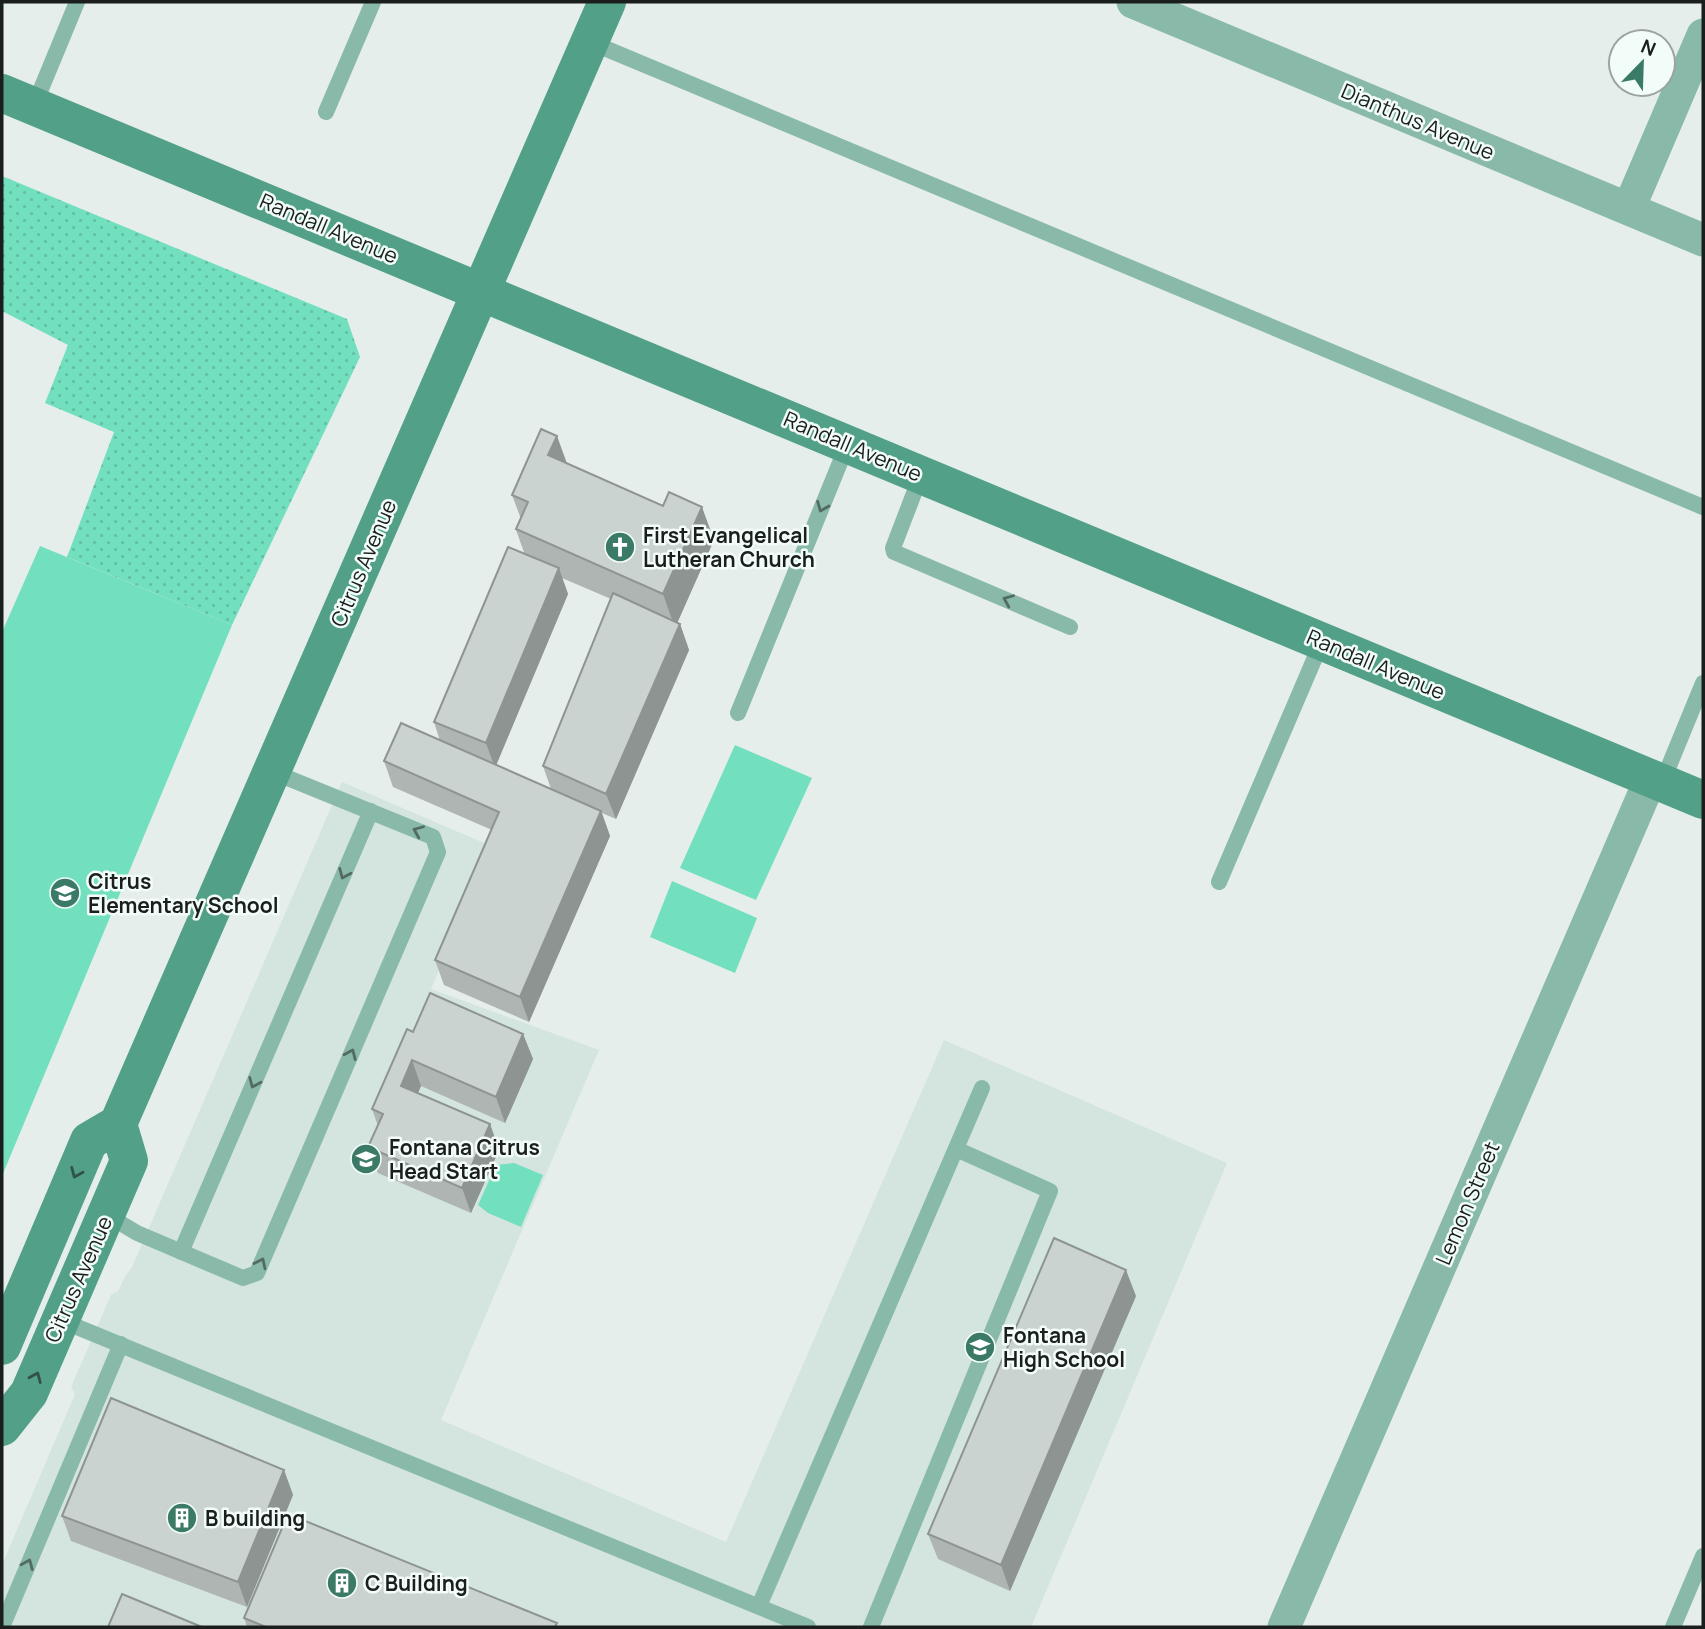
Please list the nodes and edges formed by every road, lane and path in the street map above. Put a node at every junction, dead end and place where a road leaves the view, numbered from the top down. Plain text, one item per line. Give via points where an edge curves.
1 (77, 2) edge
2 (373, 2) edge
3 (607, 2) edge
4 (1155, 6) edge
5 (1703, 35) edge
6 (590, 42) junction
7 (18, 99) edge
8 (326, 112) dead end
9 (1629, 208) junction
10 (1703, 240) edge
11 (482, 292) junction
12 (848, 443) junction
13 (922, 475) junction
14 (1703, 507) edge
15 (1070, 626) dead end
16 (1322, 641) junction
17 (1703, 683) edge
18 (738, 713) dead end
19 (273, 772) junction
20 (1657, 781) junction
21 (1703, 800) edge
22 (371, 811) junction
23 (1219, 882) dead end
24 (982, 1088) dead end
25 (118, 1124) junction
26 (956, 1149) junction
27 (107, 1215) junction
28 (181, 1252) junction
29 (60, 1320) junction
30 (121, 1344) junction
31 (2, 1346) edge
32 (2, 1427) edge
33 (1703, 1556) edge
34 (759, 1606) junction
35 (2, 1627) edge
36 (808, 1627) edge
37 (871, 1627) edge
38 (1284, 1627) edge
39 (1673, 1627) edge

1 - 7 lane
2 - 8 lane
3 - 6 main road, Citrus Avenue
4 - 9 street, Dianthus Avenue
5 - 9 street
6 - 11 main road, Citrus Avenue
6 - 14 lane
7 - 11 main road, Randall Avenue
9 - 10 street, Dianthus Avenue
11 - 12 main road, Randall Avenue
11 - 19 main road, Citrus Avenue
12 - 13 main road, Randall Avenue
12 -> 18 lane
15 -> 13 lane via 894,552
13 - 16 main road, Randall Avenue
16 - 20 main road, Randall Avenue
16 - 23 lane
17 - 20 lane
19 - 22 lane
19 - 25 main road, Citrus Avenue
20 - 21 main road, Randall Avenue
20 - 38 street, Lemon Street
22 -> 28 lane
28 -> 22 lane via 243,1278 257,1273 438,852 433,837
24 - 26 lane
25 - 27 main road, Citrus Avenue via 129,1161
25 -> 31 main road, Citrus Avenue via 89,1142
26 - 34 lane
26 - 37 lane via 1050,1191
27 - 28 lane
27 - 29 main road, Citrus Avenue
29 - 30 lane
32 -> 29 main road, Citrus Avenue via 29,1392
30 - 34 lane
35 -> 30 lane
33 - 39 lane
34 - 36 lane

